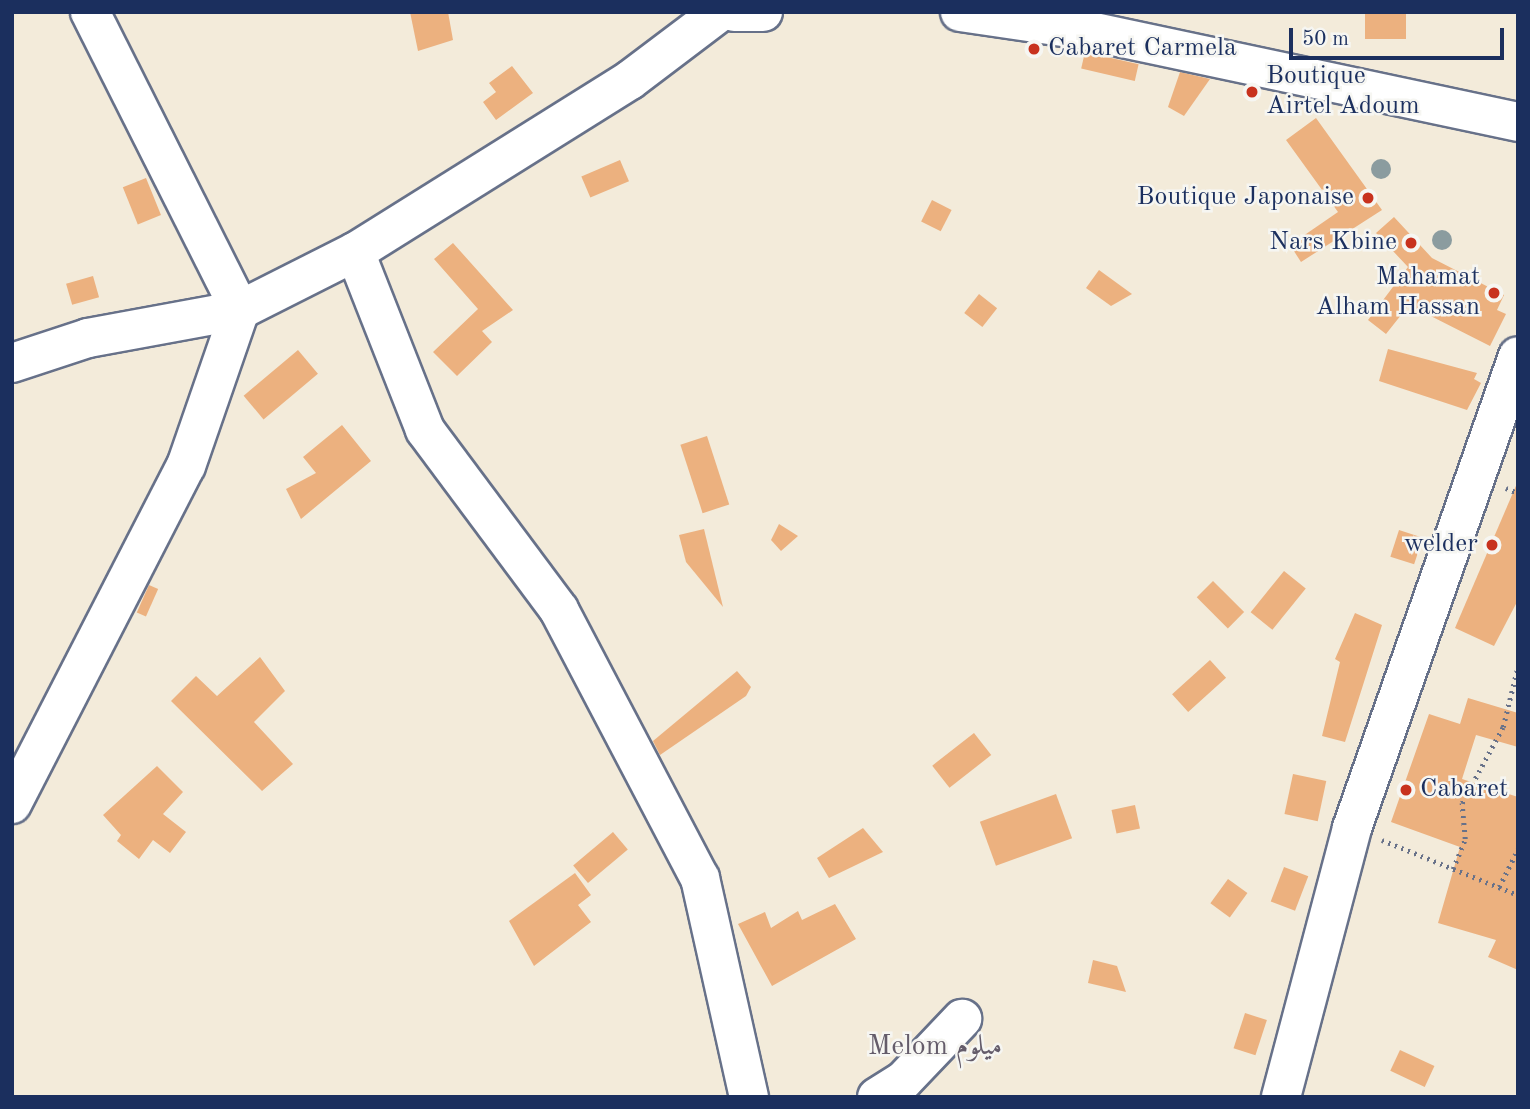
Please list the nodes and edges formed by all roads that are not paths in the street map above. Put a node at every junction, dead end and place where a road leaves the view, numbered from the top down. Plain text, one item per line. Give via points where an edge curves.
1 (90, 12) edge
2 (720, 12) edge
3 (734, 12) edge
4 (762, 12) edge
5 (960, 12) edge
6 (1518, 122) edge
7 (355, 252) junction
8 (240, 310) junction
9 (1518, 356) edge
10 (12, 363) edge
11 (12, 804) edge
12 (962, 1019) dead end
13 (749, 1097) edge
14 (877, 1097) edge
15 (1281, 1097) edge

1 - 8 street
2 - 7 street via 630,80
3 - 4 street
5 - 6 street via 1090,31
7 - 8 street
7 - 13 street via 425,429 559,610 700,878
8 - 10 street via 88,338
8 - 11 street via 186,466
9 - 15 street via 1352,828
12 - 14 street via 902,1081

